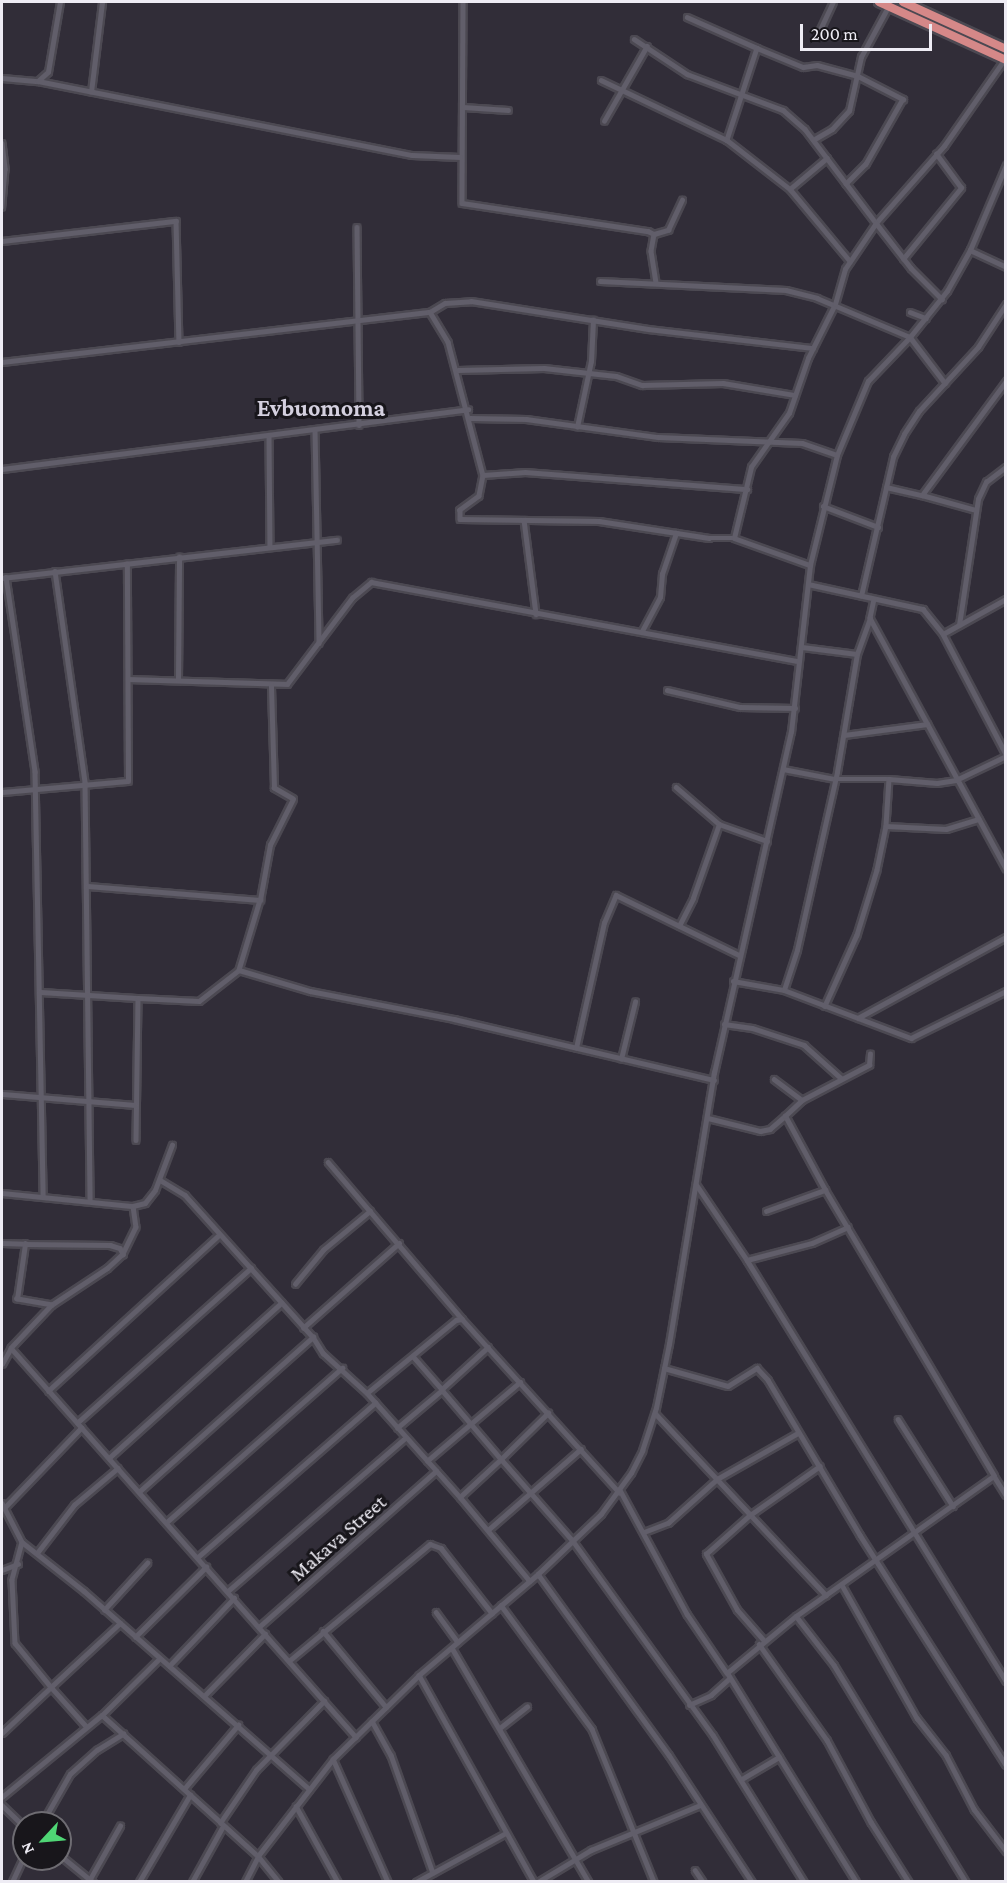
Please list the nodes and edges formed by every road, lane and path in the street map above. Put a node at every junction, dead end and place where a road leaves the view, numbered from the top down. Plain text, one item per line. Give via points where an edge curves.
1 (60, 2) edge
2 (102, 2) edge
3 (463, 2) edge
4 (833, 2) edge
5 (879, 2) edge
6 (903, 2) edge
7 (889, 6) junction
8 (687, 17) dead end
9 (819, 34) dead end
10 (634, 39) dead end
11 (647, 46) junction
12 (757, 48) junction
13 (1005, 49) edge
14 (1005, 60) edge
15 (858, 76) junction
16 (2, 78) edge
17 (600, 80) dead end
18 (38, 81) junction
19 (621, 91) junction
20 (91, 92) junction
21 (743, 94) junction
22 (462, 107) junction
23 (508, 110) dead end
24 (604, 121) dead end
25 (727, 140) junction
26 (813, 140) junction
27 (2, 142) edge
28 (936, 154) junction
29 (460, 157) junction
30 (826, 158) junction
31 (1005, 165) edge
32 (846, 184) junction
33 (790, 189) junction
34 (682, 200) dead end
35 (2, 207) edge
36 (876, 223) junction
37 (357, 227) dead end
38 (654, 234) junction
39 (2, 241) edge
40 (970, 250) junction
41 (903, 259) junction
42 (850, 261) junction
43 (1005, 267) edge
44 (600, 281) dead end
45 (656, 282) junction
46 (942, 299) junction
47 (835, 304) junction
48 (1005, 304) edge
49 (430, 312) junction
50 (910, 312) dead end
51 (926, 318) junction
52 (359, 320) junction
53 (593, 320) junction
54 (910, 337) junction
55 (179, 342) junction
56 (813, 348) junction
57 (2, 362) edge
58 (458, 370) junction
59 (586, 374) junction
60 (1005, 381) edge
61 (945, 383) junction
62 (795, 395) junction
63 (468, 409) junction
64 (470, 418) junction
65 (359, 425) junction
66 (577, 427) junction
67 (315, 430) junction
68 (269, 436) junction
69 (771, 440) junction
70 (837, 454) junction
71 (1005, 467) edge
72 (2, 469) edge
73 (483, 475) junction
74 (886, 487) junction
75 (747, 489) junction
76 (922, 495) junction
77 (823, 506) junction
78 (976, 510) junction
79 (524, 520) junction
80 (878, 527) junction
81 (676, 533) junction
82 (734, 538) junction
83 (337, 540) dead end
84 (316, 541) junction
85 (270, 546) junction
86 (178, 557) junction
87 (127, 564) junction
88 (810, 565) junction
89 (56, 570) junction
90 (4, 577) edge
91 (808, 584) junction
92 (861, 596) junction
93 (874, 599) junction
94 (1005, 599) edge
95 (536, 614) junction
96 (870, 618) junction
97 (959, 625) junction
98 (642, 632) junction
99 (943, 634) junction
100 (319, 643) junction
101 (802, 647) junction
102 (857, 654) junction
103 (799, 661) junction
104 (130, 679) junction
105 (178, 680) junction
106 (271, 685) junction
107 (668, 690) dead end
108 (795, 708) junction
109 (927, 724) junction
110 (844, 735) junction
111 (1005, 755) edge
112 (783, 769) junction
113 (836, 779) junction
114 (888, 779) junction
115 (956, 780) junction
116 (85, 783) junction
117 (676, 787) dead end
118 (35, 788) junction
119 (2, 792) edge
120 (978, 819) junction
121 (719, 824) junction
122 (886, 826) junction
123 (767, 841) junction
124 (1005, 869) edge
125 (87, 886) junction
126 (260, 900) junction
127 (679, 926) junction
128 (1005, 937) edge
129 (739, 955) junction
130 (239, 970) junction
131 (733, 981) junction
132 (784, 990) junction
133 (1005, 991) edge
134 (39, 992) junction
135 (91, 995) junction
136 (138, 998) junction
137 (635, 1002) dead end
138 (825, 1006) junction
139 (858, 1018) junction
140 (724, 1024) junction
141 (576, 1048) junction
142 (870, 1054) dead end
143 (621, 1059) junction
144 (841, 1078) junction
145 (774, 1079) dead end
146 (714, 1080) junction
147 (2, 1094) edge
148 (44, 1096) junction
149 (802, 1100) junction
150 (91, 1101) junction
151 (136, 1105) junction
152 (785, 1116) junction
153 (708, 1118) junction
154 (136, 1140) dead end
155 (172, 1145) dead end
156 (328, 1162) dead end
157 (160, 1180) junction
158 (696, 1184) junction
159 (825, 1190) junction
160 (2, 1193) edge
161 (43, 1196) junction
162 (90, 1201) junction
163 (133, 1206) junction
164 (370, 1211) junction
165 (765, 1211) dead end
166 (848, 1227) junction
167 (219, 1235) junction
168 (2, 1243) edge
169 (399, 1243) junction
170 (25, 1244) junction
171 (123, 1254) junction
172 (747, 1260) junction
173 (251, 1268) junction
174 (295, 1284) dead end
175 (281, 1303) junction
176 (52, 1305) junction
177 (462, 1319) junction
178 (303, 1328) junction
179 (313, 1337) junction
180 (488, 1347) junction
181 (11, 1348) junction
182 (413, 1357) junction
183 (2, 1364) edge
184 (342, 1368) junction
185 (664, 1368) junction
186 (520, 1382) junction
187 (442, 1389) junction
188 (48, 1391) junction
189 (368, 1394) junction
190 (375, 1403) junction
191 (548, 1413) junction
192 (655, 1413) junction
193 (898, 1419) dead end
194 (472, 1424) junction
195 (79, 1426) junction
196 (397, 1428) junction
197 (798, 1433) junction
198 (405, 1438) junction
199 (580, 1449) junction
200 (109, 1458) junction
201 (501, 1459) junction
202 (427, 1461) junction
203 (820, 1466) junction
204 (118, 1468) junction
205 (436, 1472) junction
206 (994, 1476) junction
207 (717, 1479) junction
208 (140, 1491) junction
209 (619, 1491) junction
210 (531, 1493) junction
211 (1005, 1495) edge
212 (460, 1497) junction
213 (3, 1505) edge
214 (952, 1506) junction
215 (750, 1515) junction
216 (168, 1521) junction
217 (488, 1530) junction
218 (644, 1532) junction
219 (915, 1532) junction
220 (573, 1541) junction
221 (22, 1542) junction
222 (36, 1553) junction
223 (198, 1557) junction
224 (879, 1561) junction
225 (18, 1563) junction
226 (147, 1563) dead end
227 (206, 1566) junction
228 (2, 1570) edge
229 (538, 1575) junction
230 (530, 1581) junction
231 (842, 1585) junction
232 (228, 1591) junction
233 (826, 1595) junction
234 (234, 1598) junction
235 (501, 1605) junction
236 (104, 1610) junction
237 (436, 1612) dead end
238 (492, 1613) junction
239 (796, 1616) junction
240 (120, 1623) junction
241 (259, 1627) junction
242 (323, 1631) junction
243 (265, 1634) junction
244 (135, 1637) junction
245 (458, 1642) junction
246 (762, 1643) junction
247 (452, 1648) junction
248 (159, 1659) junction
249 (289, 1661) junction
250 (169, 1666) junction
251 (419, 1676) junction
252 (729, 1676) junction
253 (1005, 1681) edge
254 (51, 1687) junction
255 (204, 1696) junction
256 (324, 1701) junction
257 (689, 1705) junction
258 (386, 1707) junction
259 (526, 1707) dead end
260 (102, 1714) junction
261 (372, 1721) junction
262 (238, 1725) junction
263 (86, 1726) junction
264 (501, 1727) junction
265 (2, 1733) edge
266 (123, 1734) junction
267 (356, 1737) junction
268 (271, 1755) junction
269 (779, 1757) junction
270 (333, 1760) junction
271 (1005, 1765) edge
272 (742, 1779) junction
273 (309, 1788) junction
274 (184, 1789) junction
275 (190, 1795) junction
276 (2, 1797) edge
277 (700, 1805) junction
278 (296, 1806) junction
279 (49, 1811) edge
280 (221, 1824) junction
281 (120, 1826) dead end
282 (506, 1833) junction
283 (633, 1833) junction
284 (1005, 1851) edge
285 (258, 1856) junction
286 (576, 1860) junction
287 (72, 1864) edge
288 (695, 1869) dead end
289 (433, 1873) junction
290 (92, 1880) edge
291 (139, 1881) edge
292 (192, 1881) edge
293 (244, 1881) edge
294 (279, 1881) edge
295 (338, 1881) edge
296 (388, 1881) edge
297 (416, 1881) edge
298 (536, 1881) edge
299 (589, 1881) edge
300 (654, 1881) edge
301 (703, 1881) edge
302 (752, 1881) edge
303 (804, 1881) edge
304 (856, 1881) edge
305 (909, 1881) edge
306 (966, 1881) edge

1 - 18 street via 51,68
2 - 20 street
3 - 22 street
4 - 9 street
5 - 7 highway
6 - 13 highway
7 - 14 highway
7 - 15 street via 861,57
8 - 12 street
10 - 11 street
11 - 19 street
11 - 21 street via 687,74
12 - 15 street via 803,67 817,65
12 - 21 street
14 - 28 street
15 - 26 street via 849,111 832,129
15 - 32 street via 903,99 866,164
16 - 18 street
17 - 19 street
18 - 20 street
19 - 24 street
19 - 25 street
20 - 29 street via 412,154
21 - 25 street
21 - 26 street via 783,110
22 - 23 street
22 - 29 street
25 - 33 street
26 - 30 street
27 - 35 street
28 - 36 street
28 - 41 street via 961,188
29 - 38 street via 460,199 470,207 519,209
30 - 32 street
30 - 33 street
31 - 40 street
32 - 36 street
33 - 42 street
34 - 38 street via 668,230
36 - 41 street
36 - 42 street
37 - 52 street
38 - 45 street via 651,251
39 - 55 street via 176,221
40 - 43 street
40 - 46 street
41 - 46 street
42 - 47 street
44 - 45 street
45 - 47 street via 786,290
46 - 51 street
47 - 54 street
47 - 56 street
48 - 61 street via 978,347
49 - 52 street
49 - 53 street via 444,303 471,301
49 - 58 street via 440,324
50 - 51 street
51 - 54 street
52 - 55 street
52 - 65 street
53 - 56 street
53 - 59 street via 591,361
54 - 61 street
54 - 70 street via 868,381
55 - 57 street
56 - 62 street
58 - 59 street via 544,368
58 - 63 street
59 - 62 street via 616,376 642,385 723,383
59 - 66 street
60 - 76 street
61 - 74 street via 904,434
62 - 69 street
63 - 64 street
63 - 65 street
64 - 66 street
64 - 73 street
65 - 67 street
66 - 69 street via 658,437
67 - 68 street
67 - 84 street
68 - 72 street
68 - 85 street
69 - 70 street via 802,442
69 - 75 street via 755,457
70 - 77 street
71 - 78 street via 986,482
73 - 75 street via 525,472
73 - 79 street via 479,496 460,510 460,519
74 - 76 street
74 - 80 street
75 - 82 street
76 - 78 street
77 - 80 street
77 - 88 street
78 - 97 street
79 - 81 street via 599,521
79 - 95 street
80 - 92 street
81 - 82 street
81 - 98 street via 662,574 660,597
82 - 88 street
83 - 84 street
84 - 85 street
84 - 100 street
85 - 86 street
86 - 87 street
86 - 105 street
87 - 89 street
87 - 104 street
88 - 91 street
89 - 90 street
89 - 116 street
90 - 118 street
91 - 92 street
91 - 101 street
92 - 93 street
93 - 96 street
93 - 99 street via 923,609
94 - 97 street
95 - 98 street
95 - 100 street via 443,592 371,582 363,585
96 - 102 street
96 - 109 street
97 - 99 street
98 - 103 street
99 - 111 street
100 - 106 street via 291,682
101 - 102 street
101 - 103 street
102 - 110 street
103 - 108 street
104 - 105 street
104 - 116 street via 128,781
105 - 106 street
106 - 126 street via 274,788 293,799 270,845
107 - 108 street via 740,706
108 - 112 street
109 - 110 street
109 - 115 street
110 - 113 street
111 - 115 street
112 - 113 street
112 - 123 street
113 - 114 street
113 - 132 street via 797,950
114 - 115 street via 937,783
114 - 122 street
115 - 120 street
116 - 118 street
116 - 125 street
117 - 121 street
118 - 119 street
118 - 134 street
120 - 122 street via 946,829
120 - 124 street
121 - 123 street
121 - 127 street
122 - 138 street via 856,935
123 - 129 street
125 - 126 street
125 - 135 street
126 - 130 street
127 - 129 street
127 - 141 street via 630,900 614,897 604,923
128 - 139 street
129 - 131 street
130 - 136 street via 200,1001
130 - 141 street via 310,991
131 - 132 street
131 - 140 street
132 - 138 street
133 - 139 street via 911,1038
134 - 135 street
134 - 148 street
135 - 136 street
135 - 150 street
136 - 151 street
137 - 143 street
138 - 139 street
140 - 144 street via 752,1028 804,1045
140 - 146 street
141 - 143 street
142 - 144 street via 869,1065
143 - 146 street
144 - 149 street
145 - 149 street
146 - 153 street
147 - 148 street
148 - 150 street
148 - 161 street
149 - 152 street
150 - 151 street
150 - 162 street
151 - 154 street
152 - 153 street via 770,1129 760,1131
152 - 159 street
153 - 158 street
155 - 157 street
156 - 164 street
157 - 163 street via 145,1203
157 - 167 street via 185,1195
158 - 172 street
158 - 185 street
159 - 165 street
159 - 166 street
160 - 161 street
161 - 162 street
162 - 163 street
163 - 171 street via 136,1227
164 - 169 street
164 - 174 street via 323,1250
166 - 172 street via 812,1243
166 - 206 street
167 - 173 street
167 - 188 street
168 - 170 street
169 - 177 street
169 - 178 street
170 - 171 street via 110,1245 120,1248
170 - 176 street via 17,1299
171 - 176 street
172 - 219 street
173 - 175 street
173 - 195 street
175 - 178 street
175 - 200 street
176 - 181 street
177 - 180 street
177 - 182 street
178 - 179 street
179 - 184 street via 323,1353
179 - 208 street
180 - 186 street
180 - 187 street
181 - 183 street
181 - 188 street
182 - 187 street
182 - 189 street
184 - 189 street
184 - 216 street
185 - 192 street
185 - 197 street via 728,1386 759,1369
186 - 191 street
186 - 194 street
187 - 194 street
187 - 196 street
188 - 195 street
189 - 190 street
190 - 196 street
190 - 223 street
191 - 199 street
191 - 201 street
192 - 207 street
192 - 209 street via 642,1451
193 - 214 street
194 - 201 street
194 - 202 street
195 - 200 street
195 - 213 street
196 - 198 street
197 - 203 street
197 - 207 street
198 - 202 street
198 - 232 street
199 - 209 street
199 - 210 street
200 - 204 street
201 - 210 street
201 - 212 street
202 - 205 street
203 - 215 street
203 - 224 street
204 - 208 street
204 - 222 street via 74,1505
205 - 212 street
205 - 241 street, Makava Street
206 - 211 street
206 - 214 street
207 - 215 street
207 - 218 street via 682,1515
208 - 216 street
209 - 218 street
209 - 220 street
210 - 217 street
210 - 220 street
212 - 217 street
213 - 221 street
214 - 219 street
215 - 233 street
215 - 246 street via 708,1551 706,1558
216 - 223 street
217 - 230 street
218 - 252 street via 687,1614
219 - 224 street
219 - 253 street
220 - 229 street
220 - 257 street
221 - 222 street
221 - 225 street
222 - 236 street
223 - 227 street
224 - 231 street
224 - 271 street
225 - 228 street
225 - 254 street via 12,1580 15,1643
226 - 236 street
227 - 232 street
227 - 244 street
229 - 230 street
229 - 277 street via 669,1755
230 - 235 street
231 - 233 street
231 - 284 street via 917,1718 946,1755 974,1809
232 - 234 street
233 - 239 street
234 - 241 street
234 - 250 street
235 - 238 street
235 - 283 street via 592,1729
236 - 240 street
237 - 245 street
238 - 242 street via 441,1548 430,1544
238 - 245 street
239 - 246 street
239 - 306 street via 834,1665
240 - 244 street
240 - 254 street
241 - 243 street
242 - 249 street
242 - 258 street
243 - 249 street
243 - 255 street
244 - 248 street
245 - 247 street
246 - 252 street
246 - 305 street via 828,1740 871,1822
247 - 251 street
247 - 264 street
248 - 250 street
248 - 260 street
249 - 256 street
250 - 255 street
251 - 258 street
251 - 282 street
252 - 257 street via 711,1695
252 - 269 street
254 - 263 street
254 - 265 street
255 - 262 street
256 - 267 street
256 - 268 street
257 - 272 street
258 - 261 street
259 - 264 street
260 - 263 street
260 - 266 street
261 - 267 street
261 - 289 street via 391,1755
262 - 268 street
262 - 274 street
263 - 276 street
264 - 286 street
266 - 274 street
266 - 279 street via 70,1774
267 - 270 street
268 - 273 street
268 - 280 street
269 - 272 street
269 - 304 street
270 - 273 street
270 - 296 street
272 - 303 street
273 - 278 street
274 - 275 street
275 - 280 street
275 - 291 street
277 - 283 street
277 - 302 street
278 - 285 street
278 - 295 street
280 - 285 street
280 - 292 street
281 - 290 street
282 - 289 street
282 - 298 street
283 - 286 street
283 - 300 street
285 - 293 street
285 - 294 street
286 - 298 street
286 - 299 street
287 - 290 street
288 - 301 street
289 - 297 street

